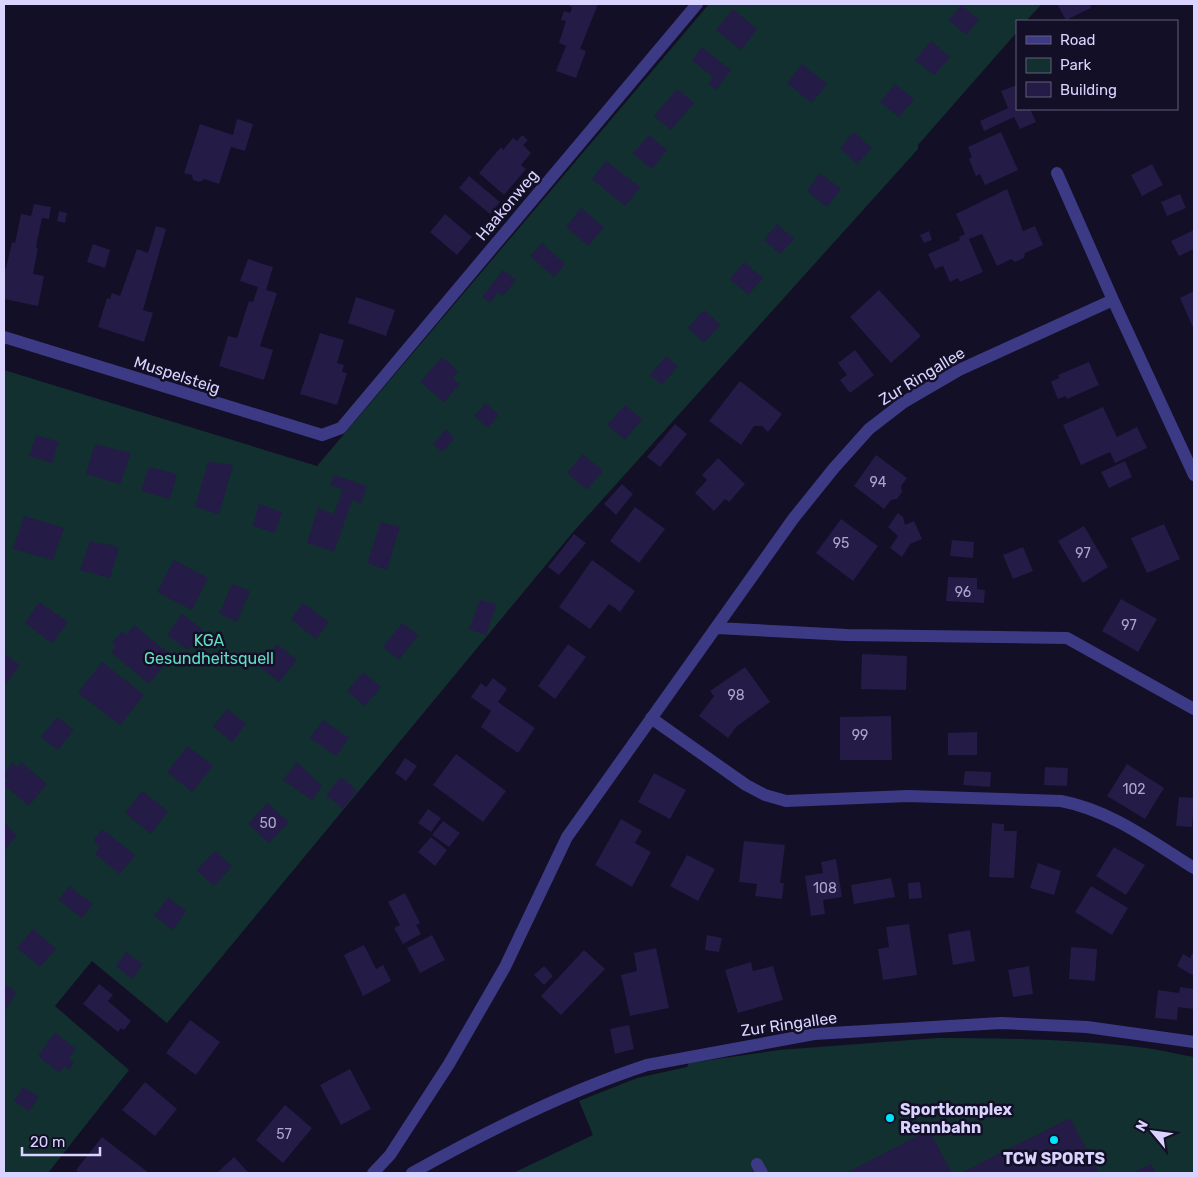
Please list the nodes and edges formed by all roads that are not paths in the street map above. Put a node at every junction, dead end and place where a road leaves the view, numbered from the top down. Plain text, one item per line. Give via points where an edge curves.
1 (697, 4) edge
2 (1057, 173) dead end
3 (1113, 300) junction
4 (4, 338) edge
5 (341, 428) joint
6 (1194, 475) edge
7 (717, 628) junction
8 (1194, 709) edge
9 (651, 718) junction
10 (1194, 868) edge
11 (1194, 1042) edge
12 (374, 1173) edge
13 (412, 1173) edge

1 - 5 street, Haakonweg
2 - 3 street
3 - 6 street
3 - 7 street, Zur Ringallee via 959,370 904,402 869,429 793,519
4 - 5 street, Muspelsteig via 322,435
7 - 8 street via 847,635 1067,638
7 - 9 street, Zur Ringallee
9 - 10 street via 746,785 786,801 908,796 1061,801 1085,806 1107,816
9 - 12 street, Zur Ringallee via 567,837 505,967 449,1064 390,1155
11 - 13 street, Zur Ringallee via 1088,1027 1002,1024 814,1034 624,1072 520,1117

